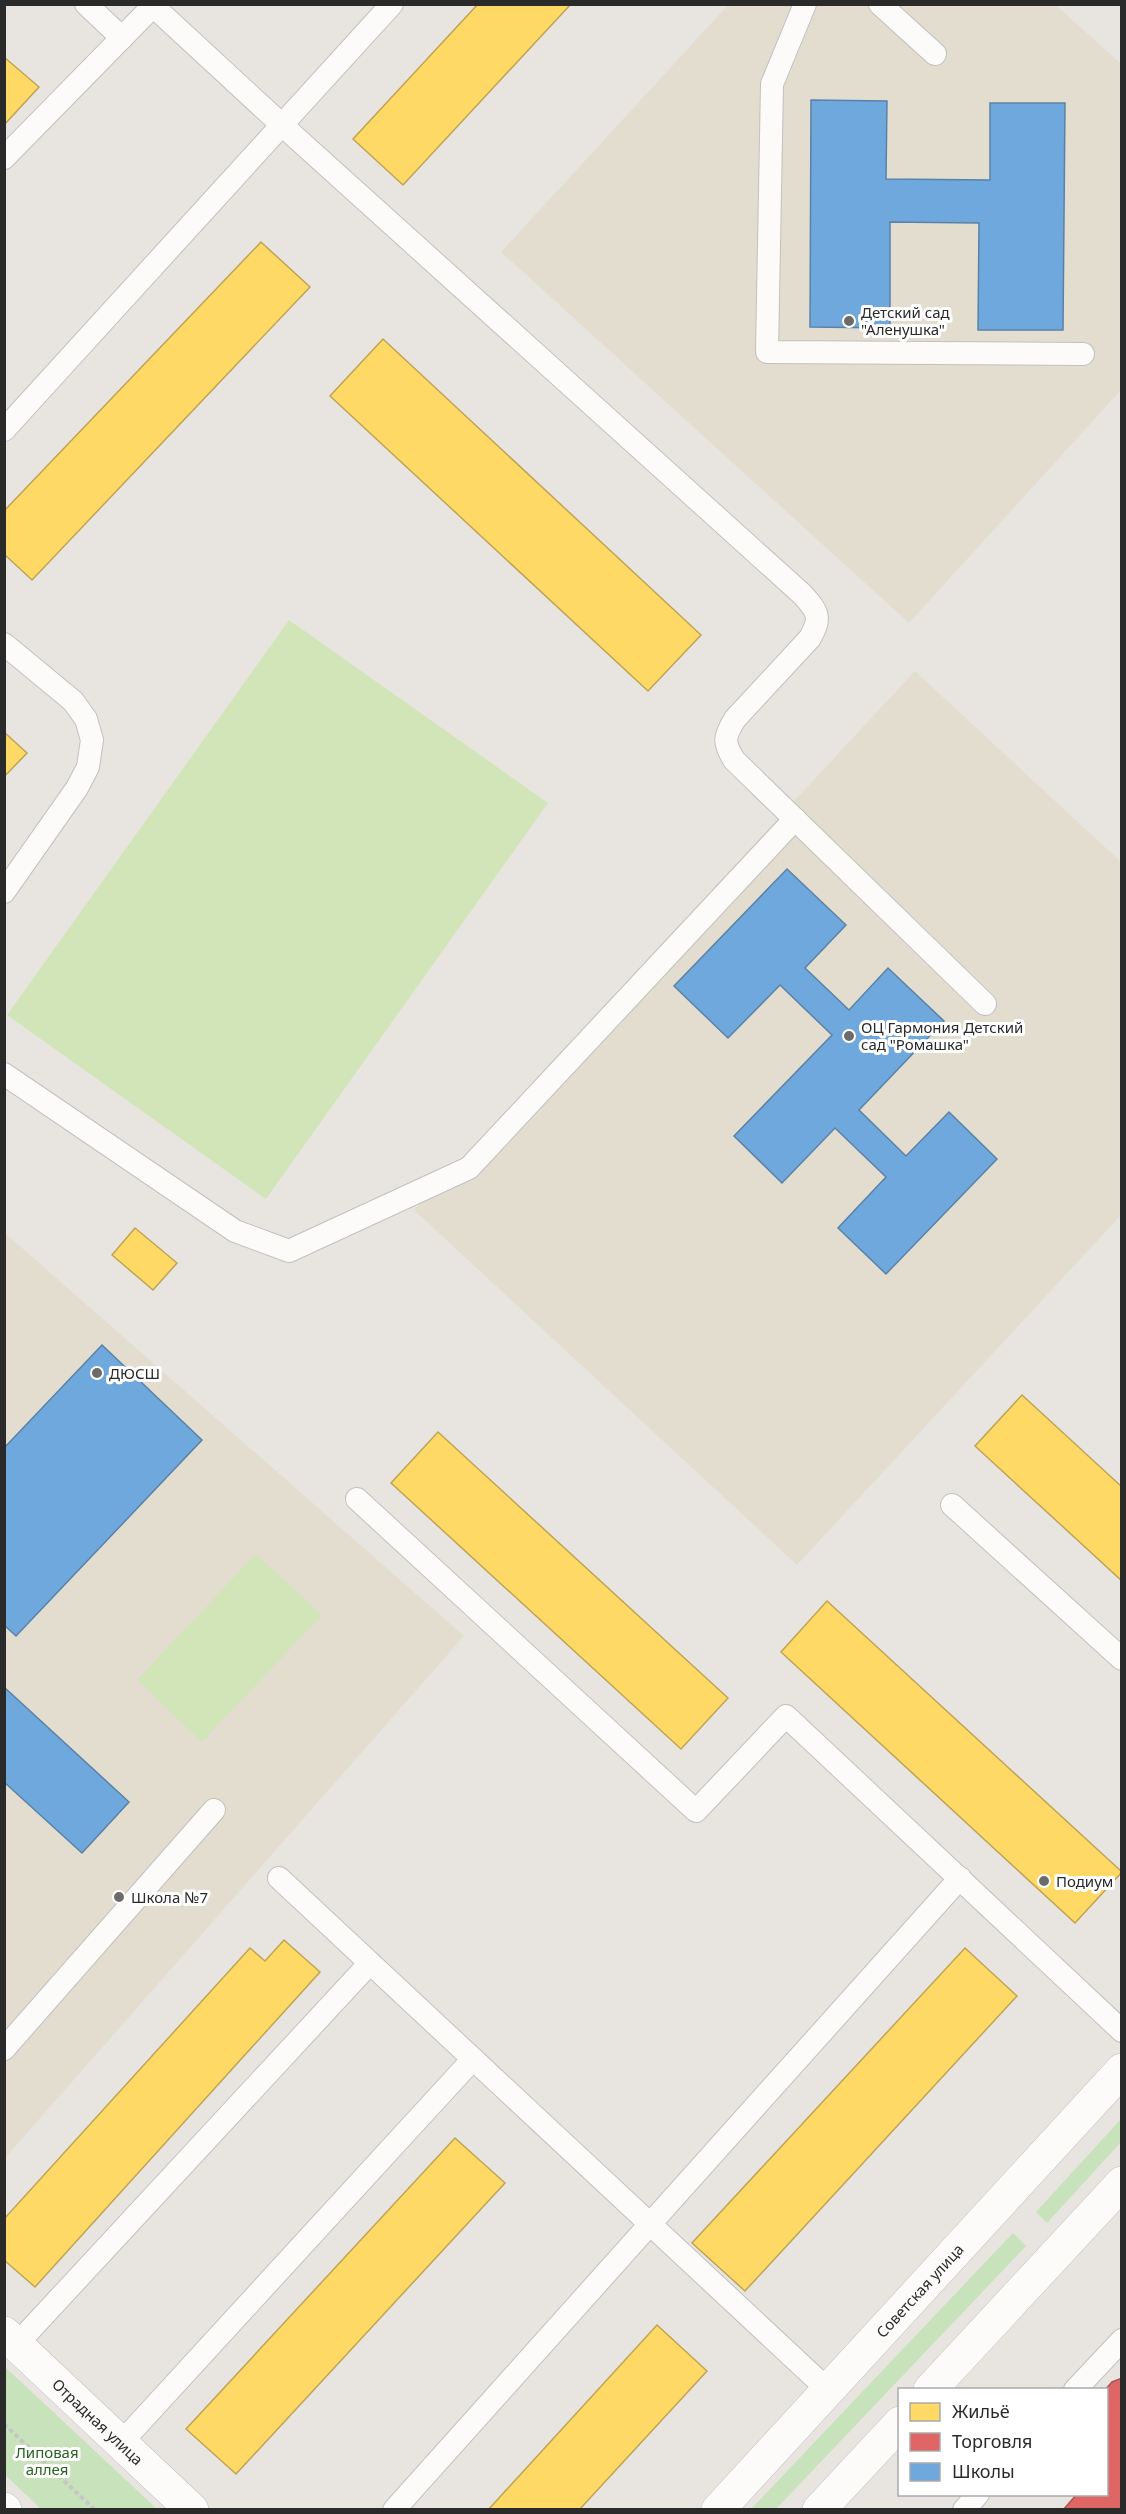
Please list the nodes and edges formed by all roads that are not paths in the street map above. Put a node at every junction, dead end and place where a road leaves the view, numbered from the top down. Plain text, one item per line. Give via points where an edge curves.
1 (86, 4) edge
2 (392, 4) edge
3 (805, 4) edge
4 (880, 4) edge
5 (154, 5) edge
6 (122, 38) junction
7 (935, 54) dead end
8 (283, 126) junction
9 (4, 158) edge
10 (1083, 354) dead end
11 (4, 430) edge
12 (4, 644) edge
13 (795, 819) junction
14 (4, 892) edge
15 (985, 1004) dead end
16 (4, 1074) edge
17 (357, 1499) dead end
18 (952, 1505) dead end
19 (1122, 1659) edge
20 (214, 1810) dead end
21 (279, 1878) dead end
22 (960, 1878) junction
23 (370, 1963) junction
24 (1122, 2031) edge
25 (4, 2049) edge
26 (472, 2059) junction
27 (1122, 2070) edge
28 (1122, 2183) edge
29 (650, 2224) junction
30 (11, 2338) edge
31 (1122, 2340) edge
32 (932, 2388) edge
33 (1077, 2388) edge
34 (828, 2390) junction
35 (898, 2425) edge
36 (120, 2444) junction
37 (976, 2496) edge
38 (192, 2510) edge
39 (394, 2510) edge
40 (718, 2510) edge
41 (819, 2510) edge
42 (964, 2510) edge

1 - 6 lane
2 - 8 lane
3 - 10 lane via 771,84 767,352
4 - 7 lane
5 - 6 lane
5 - 8 lane
6 - 9 lane
8 - 11 lane
8 - 13 lane via 815,608 818,623 810,638 735,719 726,734 726,747 734,760
12 - 14 lane via 73,701 86,719 92,740 88,767 77,788
13 - 15 lane
13 - 16 lane via 469,1168 289,1251 235,1231
17 - 22 lane via 696,1811 786,1716
18 - 19 lane
20 - 25 lane
21 - 23 lane
22 - 24 lane
22 - 29 lane
23 - 26 lane
23 - 30 lane
26 - 29 lane
26 - 36 lane
27 - 34 street, Советская улица
28 - 32 street
29 - 34 lane
29 - 39 lane
30 - 36 street, Отрадная улица
31 - 33 lane
34 - 40 street, Советская улица
35 - 41 street
36 - 38 street, Отрадная улица
37 - 42 lane

